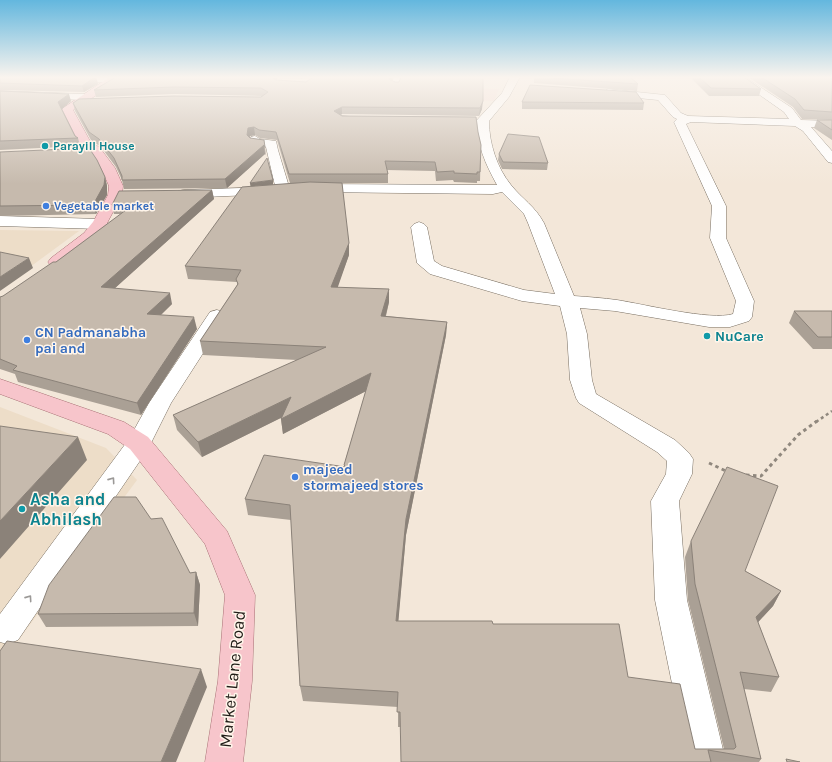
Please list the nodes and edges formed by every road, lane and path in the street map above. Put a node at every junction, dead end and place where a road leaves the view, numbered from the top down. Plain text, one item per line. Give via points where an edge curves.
1 (75, 113) edge
2 (488, 113) edge
3 (675, 113) edge
4 (790, 113) edge
5 (685, 119) junction
6 (797, 122) junction
7 (832, 124) edge
8 (256, 140) edge
9 (96, 151) junction
10 (75, 152) edge
11 (832, 159) edge
12 (505, 187) junction
13 (283, 190) junction
14 (170, 194) edge
15 (114, 195) junction
16 (130, 195) edge
17 (0, 221) edge
18 (100, 224) junction
19 (419, 227) dead end
20 (47, 269) edge
21 (569, 302) junction
22 (226, 303) edge
23 (0, 386) edge
24 (832, 411) edge
25 (139, 443) junction
26 (680, 460) junction
27 (734, 474) edge
28 (741, 475) edge
29 (0, 628) edge
30 (224, 762) edge
31 (707, 762) edge

1 - 9 main road via 85,143
2 - 12 street via 479,120 490,161
3 - 5 street
4 - 6 street
5 - 6 street
5 - 21 street via 680,122 719,206 718,238 745,301 742,317 730,321 708,321 615,305
6 - 7 street
6 - 11 street via 807,129
8 - 13 street via 258,144 272,144
9 - 10 street
9 - 15 main road via 116,186
12 - 13 street via 493,190
12 - 21 street via 530,212
13 - 14 street via 257,193
15 - 16 street
15 - 18 main road
17 - 18 street
18 - 20 main road via 90,236
19 - 21 street via 426,264 436,270 522,295
21 - 26 street via 579,349 582,388 587,398 666,446
22 - 25 street via 160,403
23 - 25 main road, Market Lane Road via 116,428
24 - 28 path via 798,434 761,476
29 -> 25 street via 7,630
25 - 30 main road, Market Lane Road via 217,538 240,595 235,681
26 - 27 path via 710,464
26 - 31 street via 679,474 665,501 671,600

